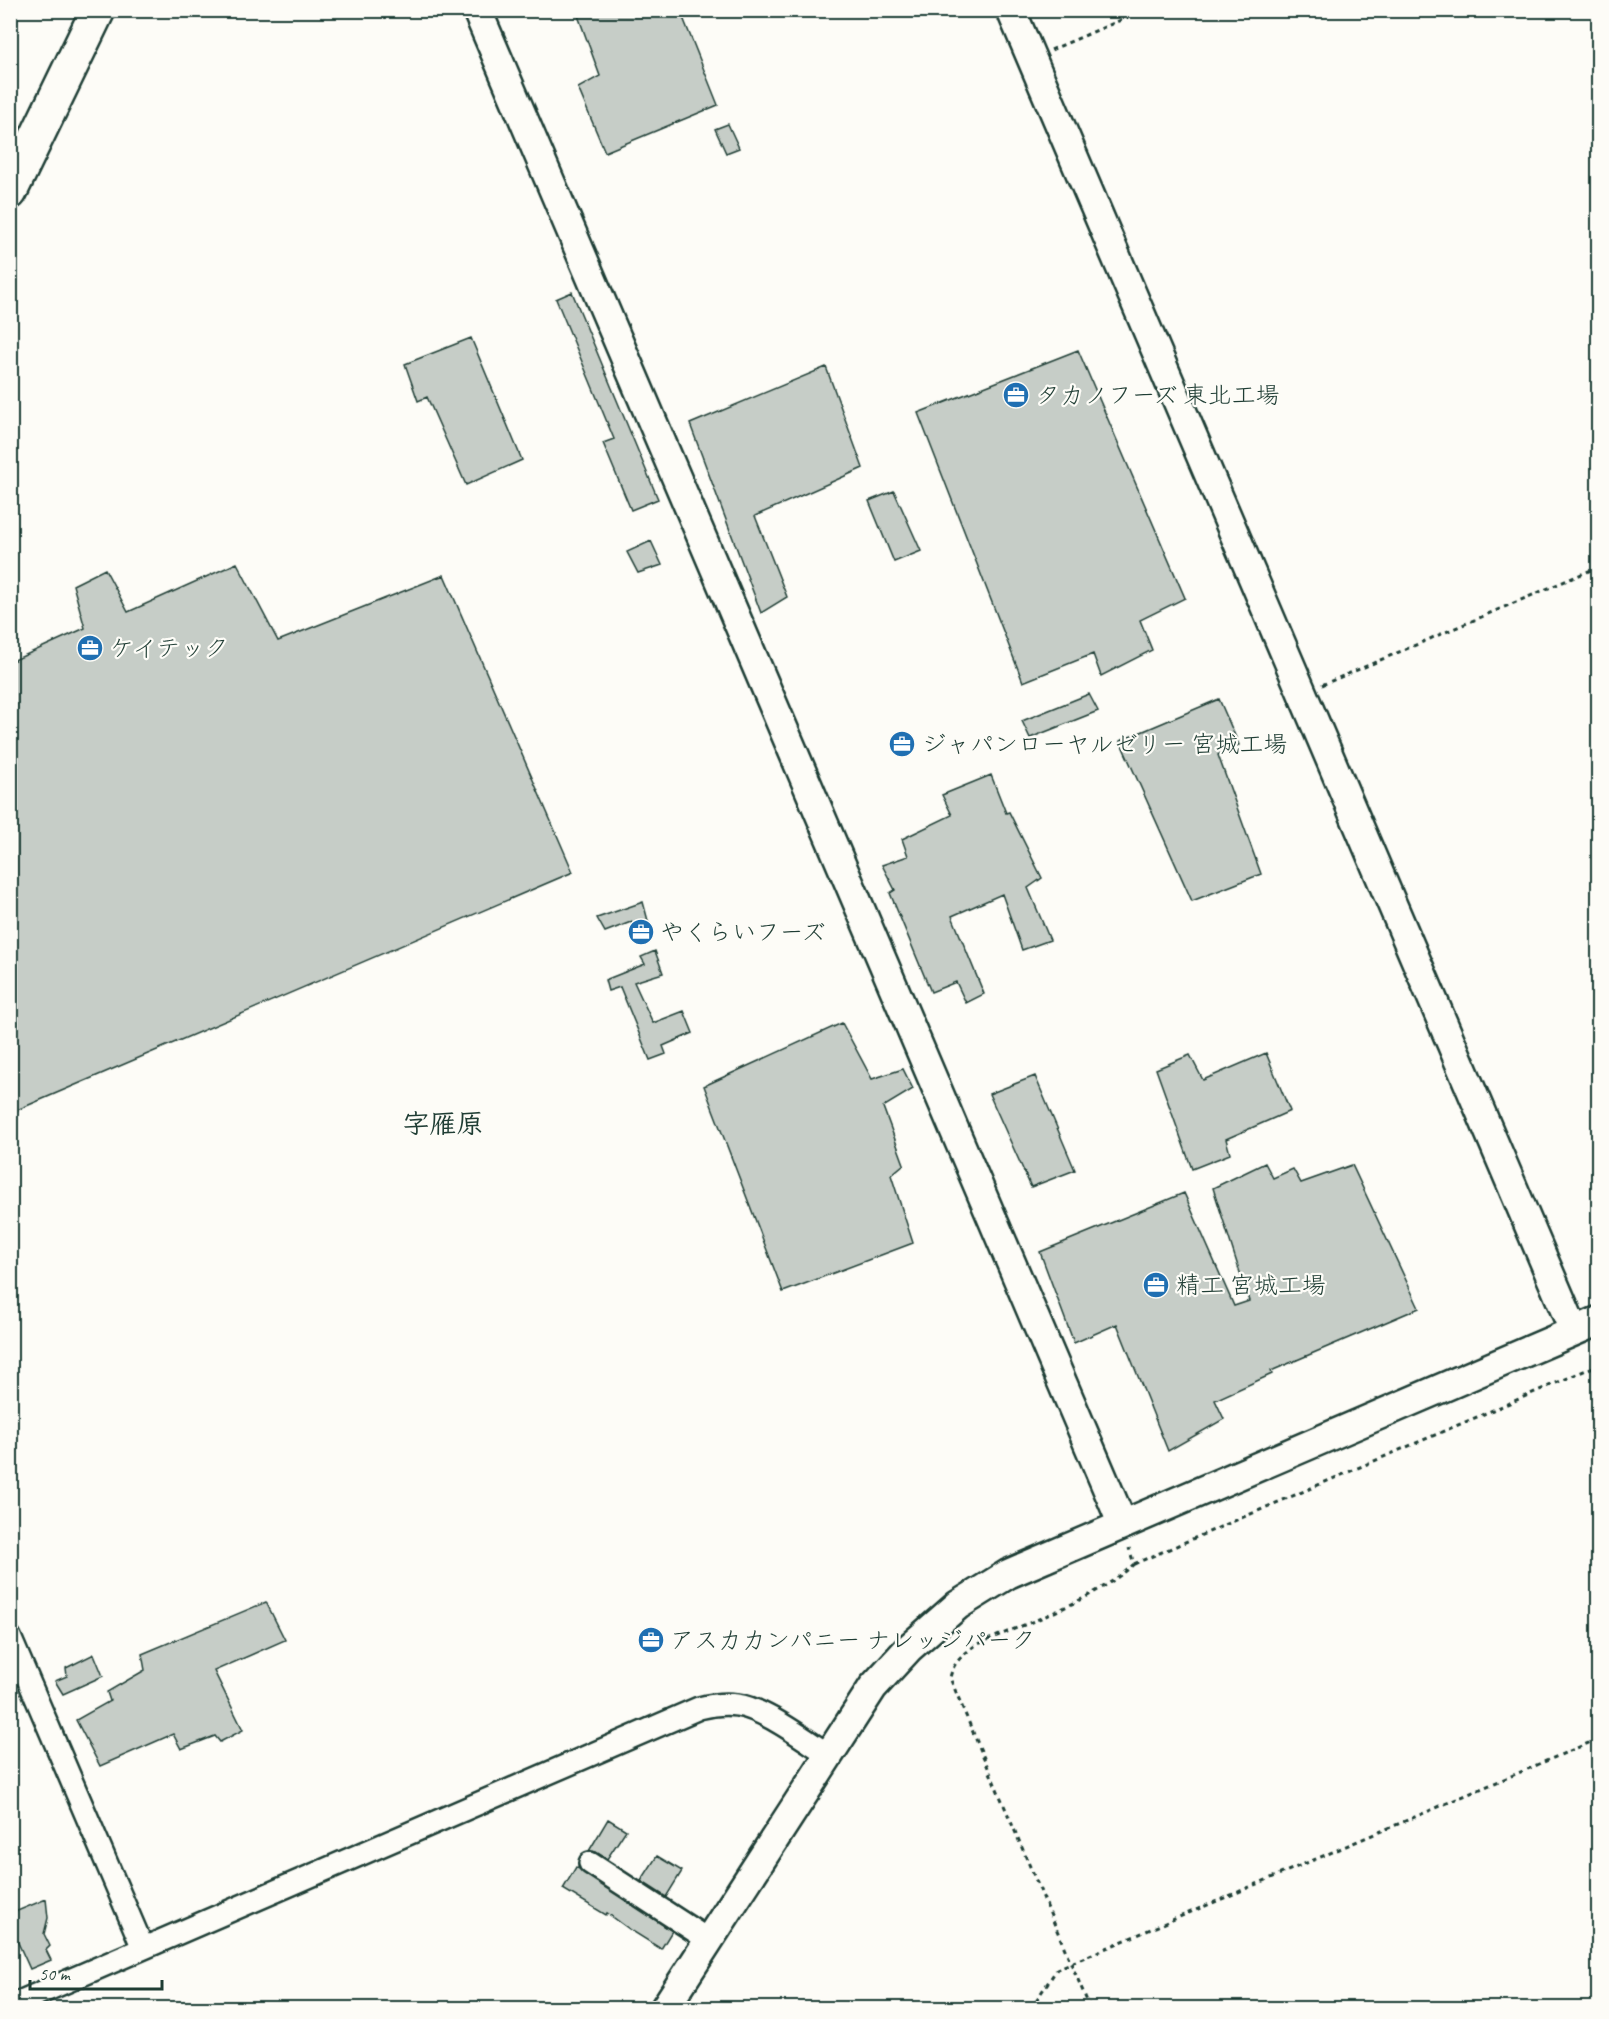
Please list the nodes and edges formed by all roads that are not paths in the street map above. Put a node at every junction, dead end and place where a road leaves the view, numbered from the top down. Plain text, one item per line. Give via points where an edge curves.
1 (98, 10) edge
2 (477, 10) edge
3 (1011, 10) edge
4 (10, 192) edge
5 (1586, 1326) edge
6 (1125, 1534) junction
7 (10, 1637) edge
8 (18, 1674) edge
9 (829, 1755) junction
10 (590, 1863) dead end
11 (710, 1941) junction
12 (143, 1948) junction
13 (10, 2006) edge
14 (665, 2008) edge

1 - 4 highway
2 - 6 street
3 - 5 street via 1301,694
5 - 6 street
6 - 9 street via 1008,1574 958,1605 909,1647 873,1687
7 - 8 street
8 - 12 street
9 - 11 street
9 - 12 street via 756,1710 717,1704 699,1708
10 - 11 street
11 - 14 street
12 - 13 street

